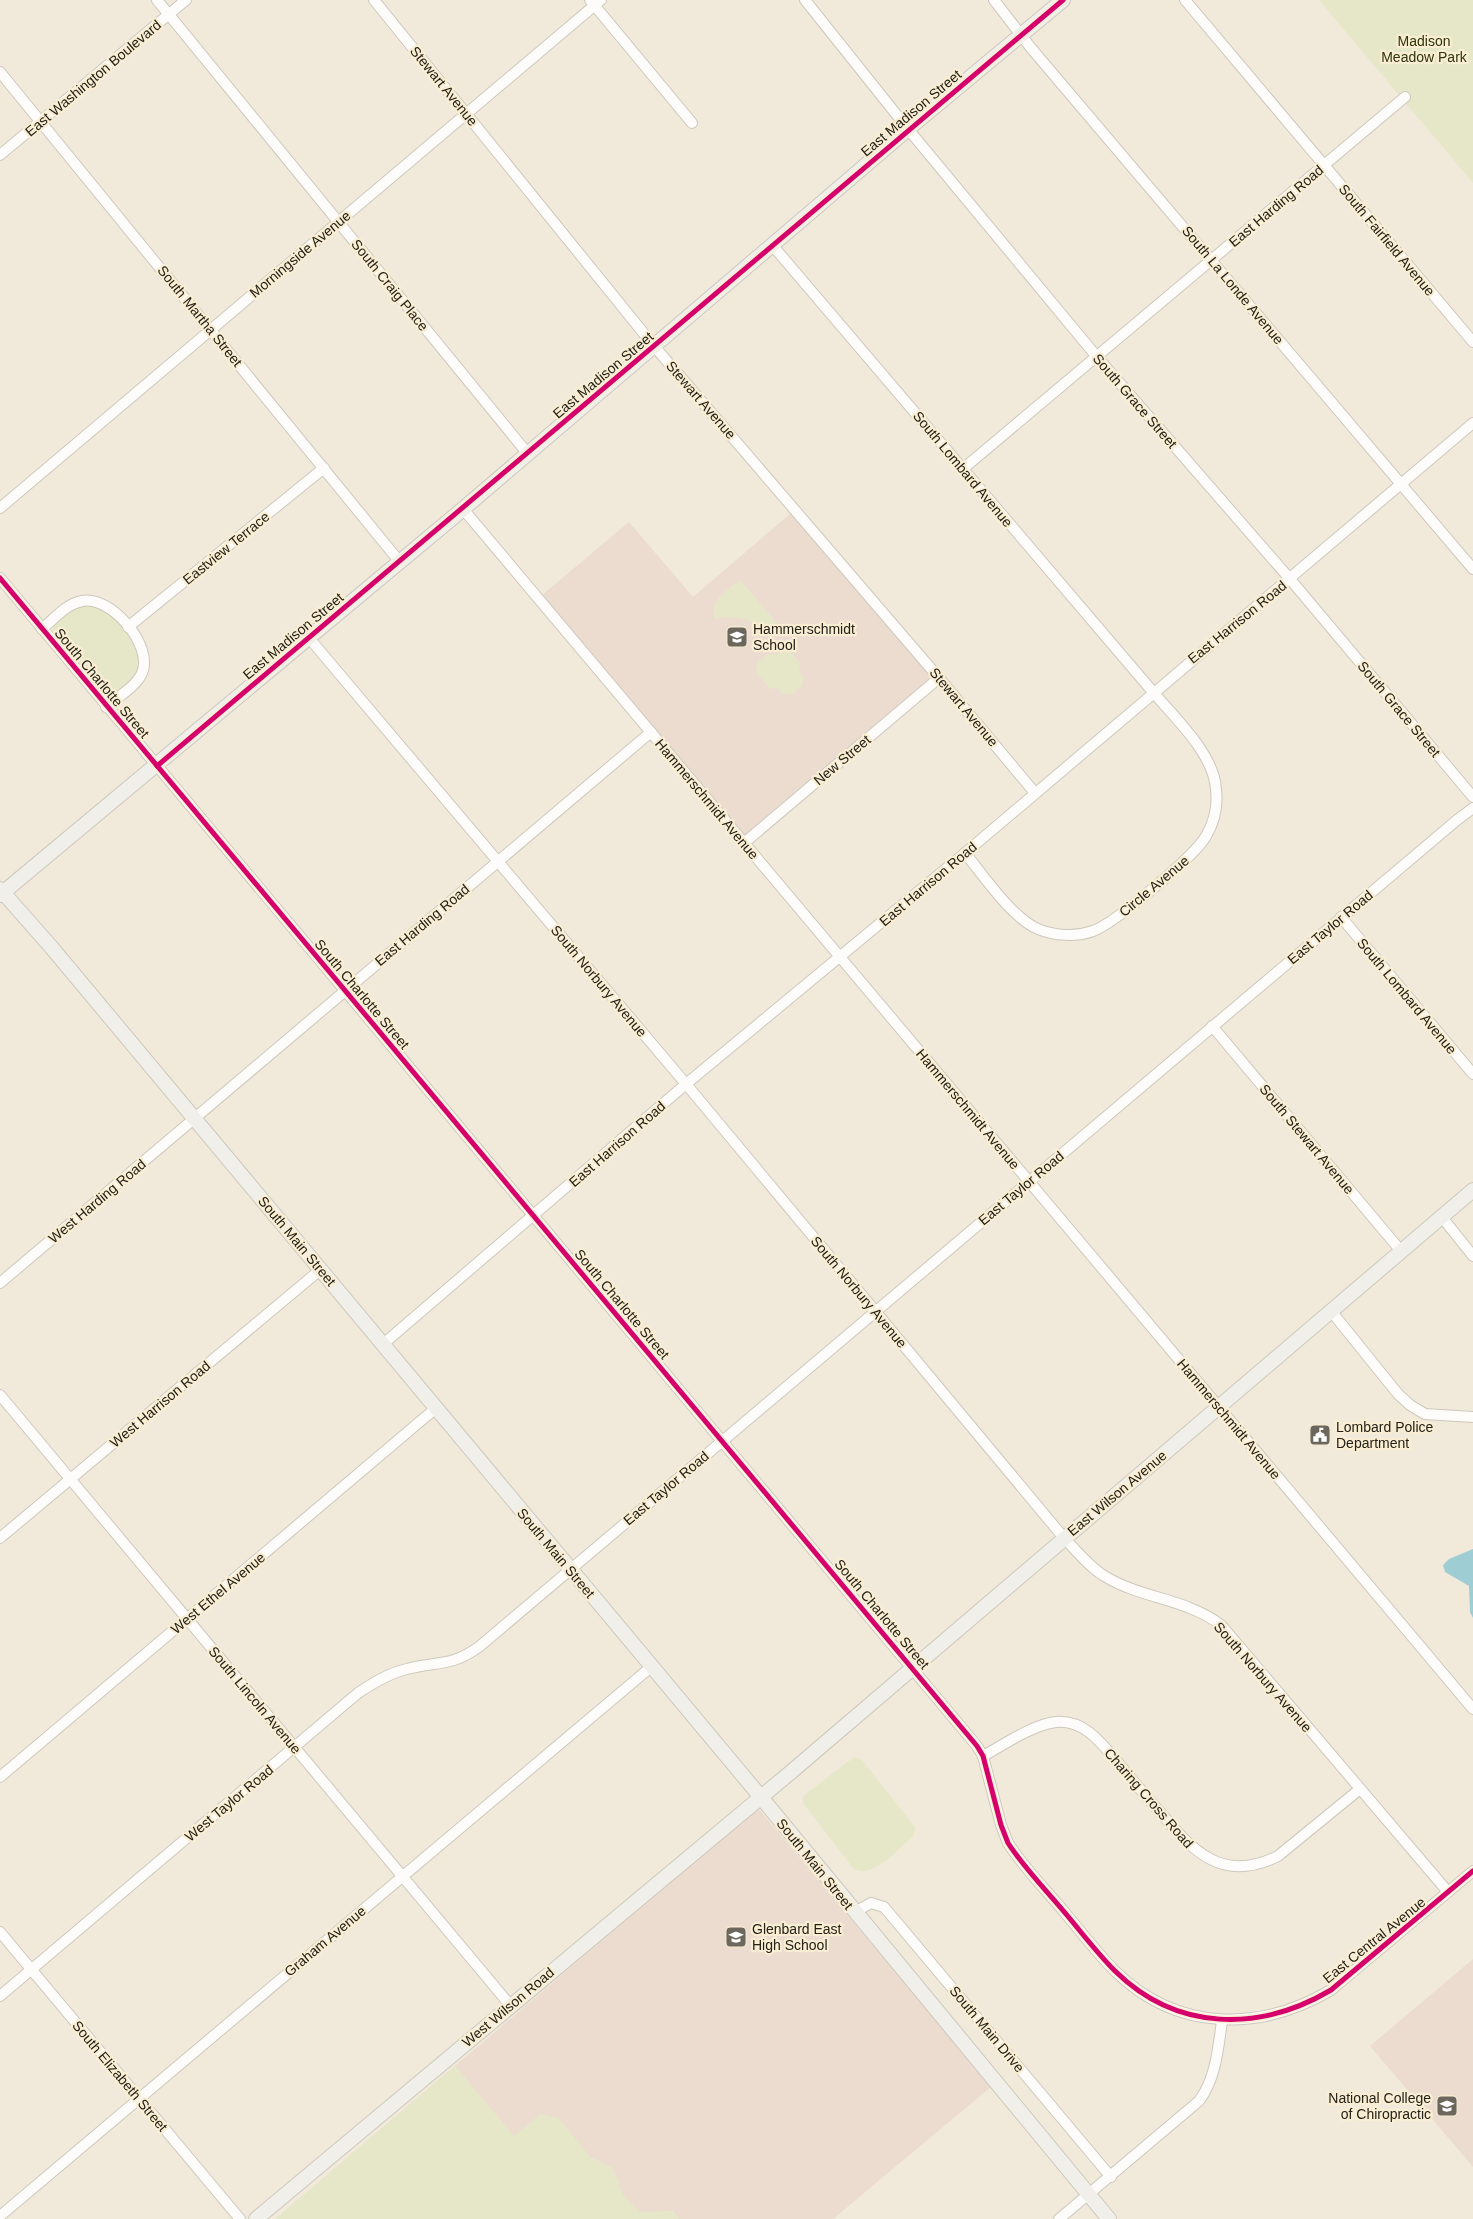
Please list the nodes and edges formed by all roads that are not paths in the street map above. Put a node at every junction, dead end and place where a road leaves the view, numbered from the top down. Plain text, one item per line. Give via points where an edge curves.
1 (157, 0) edge
2 (186, 0) edge
3 (374, 0) edge
4 (805, 0) edge
5 (994, 0) edge
6 (1063, 0) edge
7 (1184, 0) edge
8 (595, 2) edge
9 (169, 14) junction
10 (1022, 35) junction
11 (0, 72) edge
12 (1405, 97) dead end
13 (466, 113) junction
14 (40, 122) junction
15 (692, 123) dead end
16 (908, 130) junction
17 (0, 156) edge
18 (1324, 165) junction
19 (338, 221) junction
20 (773, 246) junction
21 (1212, 260) junction
22 (211, 329) junction
23 (1473, 342) edge
24 (654, 346) junction
25 (1097, 357) junction
26 (1473, 423) edge
27 (528, 454) junction
28 (324, 468) junction
29 (964, 468) junction
30 (1402, 484) junction
31 (0, 508) edge
32 (463, 509) junction
33 (399, 562) junction
34 (1473, 569) edge
35 (0, 578) edge
36 (1290, 579) junction
37 (128, 627) junction
38 (42, 629) junction
39 (309, 638) junction
40 (939, 678) junction
41 (1153, 692) junction
42 (106, 707) junction
43 (651, 732) junction
44 (156, 766) junction
45 (1035, 793) junction
46 (1473, 796) edge
47 (1473, 808) edge
48 (744, 843) junction
49 (965, 853) junction
50 (498, 861) junction
51 (1, 892) edge
52 (1341, 917) junction
53 (840, 957) junction
54 (344, 991) junction
55 (1212, 1026) junction
56 (1473, 1074) edge
57 (686, 1084) junction
58 (194, 1118) junction
59 (1029, 1181) junction
60 (1473, 1190) edge
61 (534, 1216) junction
62 (1442, 1216) junction
63 (1401, 1251) junction
64 (1473, 1256) edge
65 (320, 1270) junction
66 (0, 1283) edge
67 (875, 1311) junction
68 (1331, 1311) junction
69 (382, 1344) junction
70 (0, 1395) edge
71 (1218, 1407) junction
72 (436, 1408) junction
73 (1473, 1418) edge
74 (722, 1441) junction
75 (70, 1479) junction
76 (0, 1538) edge
77 (1064, 1538) junction
78 (570, 1569) junction
79 (187, 1619) junction
80 (651, 1667) junction
81 (911, 1667) junction
82 (1471, 1702) edge
83 (295, 1748) junction
84 (983, 1756) junction
85 (0, 1777) edge
86 (1360, 1789) junction
87 (760, 1796) junction
88 (1473, 1871) edge
89 (402, 1876) junction
90 (1448, 1892) junction
91 (855, 1912) junction
92 (0, 1932) edge
93 (31, 1970) junction
94 (0, 1996) edge
95 (510, 2005) junction
96 (1222, 2021) junction
97 (139, 2098) junction
98 (1111, 2177) junction
99 (1088, 2194) junction
100 (0, 2216) edge
101 (240, 2219) edge
102 (256, 2219) edge
103 (1058, 2219) edge
104 (1109, 2219) edge

1 - 9 street, South Craig Place
2 - 9 street, East Washington Boulevard
3 - 13 street, Stewart Avenue
4 - 16 street, South Grace Street
5 - 10 street, South La Londe Avenue
6 - 10 street, East Madison Street
7 - 18 street, South Fairfield Avenue
8 - 13 street, Morningside Avenue
8 - 15 street
9 - 14 street, East Washington Boulevard
9 - 19 street, South Craig Place
10 - 16 street, East Madison Street
10 - 21 street, South La Londe Avenue
11 - 14 street, South Martha Street
12 - 18 street, East Harding Road
13 - 19 street, Morningside Avenue
13 - 24 street, Stewart Avenue
14 - 17 street, East Washington Boulevard
14 - 22 street, South Martha Street
16 - 20 street, East Madison Street
16 - 25 street, South Grace Street
18 - 21 street, East Harding Road
18 - 23 street, South Fairfield Avenue
19 - 22 street, Morningside Avenue
19 - 27 street, South Craig Place
20 - 24 street, East Madison Street
20 - 29 street, South Lombard Avenue
21 - 25 street, East Harding Road
21 - 30 street, South La Londe Avenue
22 - 28 street, South Martha Street
22 - 31 street, Morningside Avenue
24 - 27 street, East Madison Street
24 - 40 street, Stewart Avenue
25 - 29 street, East Harding Road
25 - 36 street, South Grace Street
26 - 30 street, East Harrison Road
27 - 32 street, East Madison Street
28 - 33 street, South Martha Street
28 - 37 street, Eastview Terrace
29 - 41 street, South Lombard Avenue
30 - 34 street, South La Londe Avenue
30 - 36 street, East Harrison Road
32 - 33 street, East Madison Street
32 - 43 street, Hammerschmidt Avenue
33 - 39 street, East Madison Street
35 - 38 street, South Charlotte Street
36 - 41 street, East Harrison Road
36 - 46 street, South Grace Street
37 - 38 street via 111,608 84,600 67,608
37 - 42 street via 144,650 143,671
38 - 42 street, South Charlotte Street
39 - 44 street, East Madison Street
39 - 50 street, South Norbury Avenue
40 - 45 street, Stewart Avenue
40 - 48 street, New Street
41 - 45 street, East Harrison Road
41 - 49 street, Circle Avenue via 1204,754 1216,781 1217,806 1212,825 1192,854 1113,920 1084,934 1062,935 1038,929 1020,918
42 - 44 street, South Charlotte Street
43 - 48 street, Hammerschmidt Avenue
43 - 50 street, East Harding Road
44 - 51 street, East Madison Street
44 - 54 street, South Charlotte Street
45 - 49 street, East Harrison Road
47 - 52 street, East Taylor Road
48 - 53 street, Hammerschmidt Avenue
49 - 53 street, East Harrison Road
50 - 54 street, East Harding Road
50 - 57 street, South Norbury Avenue
51 - 58 street, South Main Street via 47,942
52 - 55 street, East Taylor Road
52 - 56 street, South Lombard Avenue
53 - 57 street, East Harrison Road
53 - 59 street, Hammerschmidt Avenue
54 - 58 street, East Harding Road
54 - 61 street, South Charlotte Street
55 - 59 street, East Taylor Road
55 - 63 street, South Stewart Avenue
57 - 61 street, East Harrison Road
57 - 67 street, South Norbury Avenue
58 - 65 street, South Main Street
58 - 66 street, West Harding Road
59 - 67 street, East Taylor Road
59 - 71 street, Hammerschmidt Avenue
60 - 62 street, East Wilson Avenue
61 - 69 street, East Harrison Road
61 - 74 street, South Charlotte Street
62 - 63 street, East Wilson Avenue
62 - 64 street
63 - 68 street, East Wilson Avenue
65 - 69 street, South Main Street
65 - 75 street, West Harrison Road
67 - 74 street, East Taylor Road
67 - 77 street, South Norbury Avenue
68 - 71 street, East Wilson Avenue
68 - 73 street via 1410,1405 1425,1414
69 - 72 street, South Main Street
70 - 75 street, South Lincoln Avenue
71 - 77 street, East Wilson Avenue
71 - 82 street, Hammerschmidt Avenue
72 - 78 street, South Main Street
72 - 79 street, West Ethel Avenue
74 - 78 street, East Taylor Road
74 - 81 street, South Charlotte Street
75 - 76 street, West Harrison Road
75 - 79 street, South Lincoln Avenue
77 - 81 street, East Wilson Avenue
77 - 86 street, South Norbury Avenue via 1106,1578 1190,1607 1221,1626
78 - 80 street, South Main Street
78 - 83 street, West Taylor Road via 473,1651 442,1664 408,1669 371,1684
79 - 83 street, South Lincoln Avenue
79 - 85 street, West Ethel Avenue
80 - 87 street, South Main Street
80 - 89 street, Graham Avenue
81 - 84 street, South Charlotte Street
81 - 87 street, East Wilson Avenue
83 - 89 street, South Lincoln Avenue
83 - 93 street, West Taylor Road
84 - 86 street, Charing Cross Road via 1046,1724 1066,1722 1081,1727 1102,1744 1189,1846 1204,1856 1234,1866 1278,1856
84 - 96 street, South Charlotte Street via 1008,1843 1102,1957 1116,1972 1152,1998 1182,2011
86 - 90 street, South Norbury Avenue
87 - 91 street, South Main Street
87 - 95 street, West Wilson Road
88 - 90 street, East Central Avenue
89 - 95 street, South Lincoln Avenue
89 - 97 street, Graham Avenue
90 - 96 street, East Central Avenue via 1347,1978 1310,2002 1277,2015
91 - 98 street, South Main Drive via 871,1903 884,1907
91 - 99 street, South Main Street
92 - 93 street, South Elizabeth Street
93 - 94 street, West Taylor Road
93 - 97 street, South Elizabeth Street
95 - 102 street, West Wilson Road
96 - 98 street via 1214,2072 1205,2093 1190,2110
97 - 100 street, Graham Avenue
97 - 101 street, South Elizabeth Street
98 - 99 street
99 - 103 street
99 - 104 street, South Main Street

